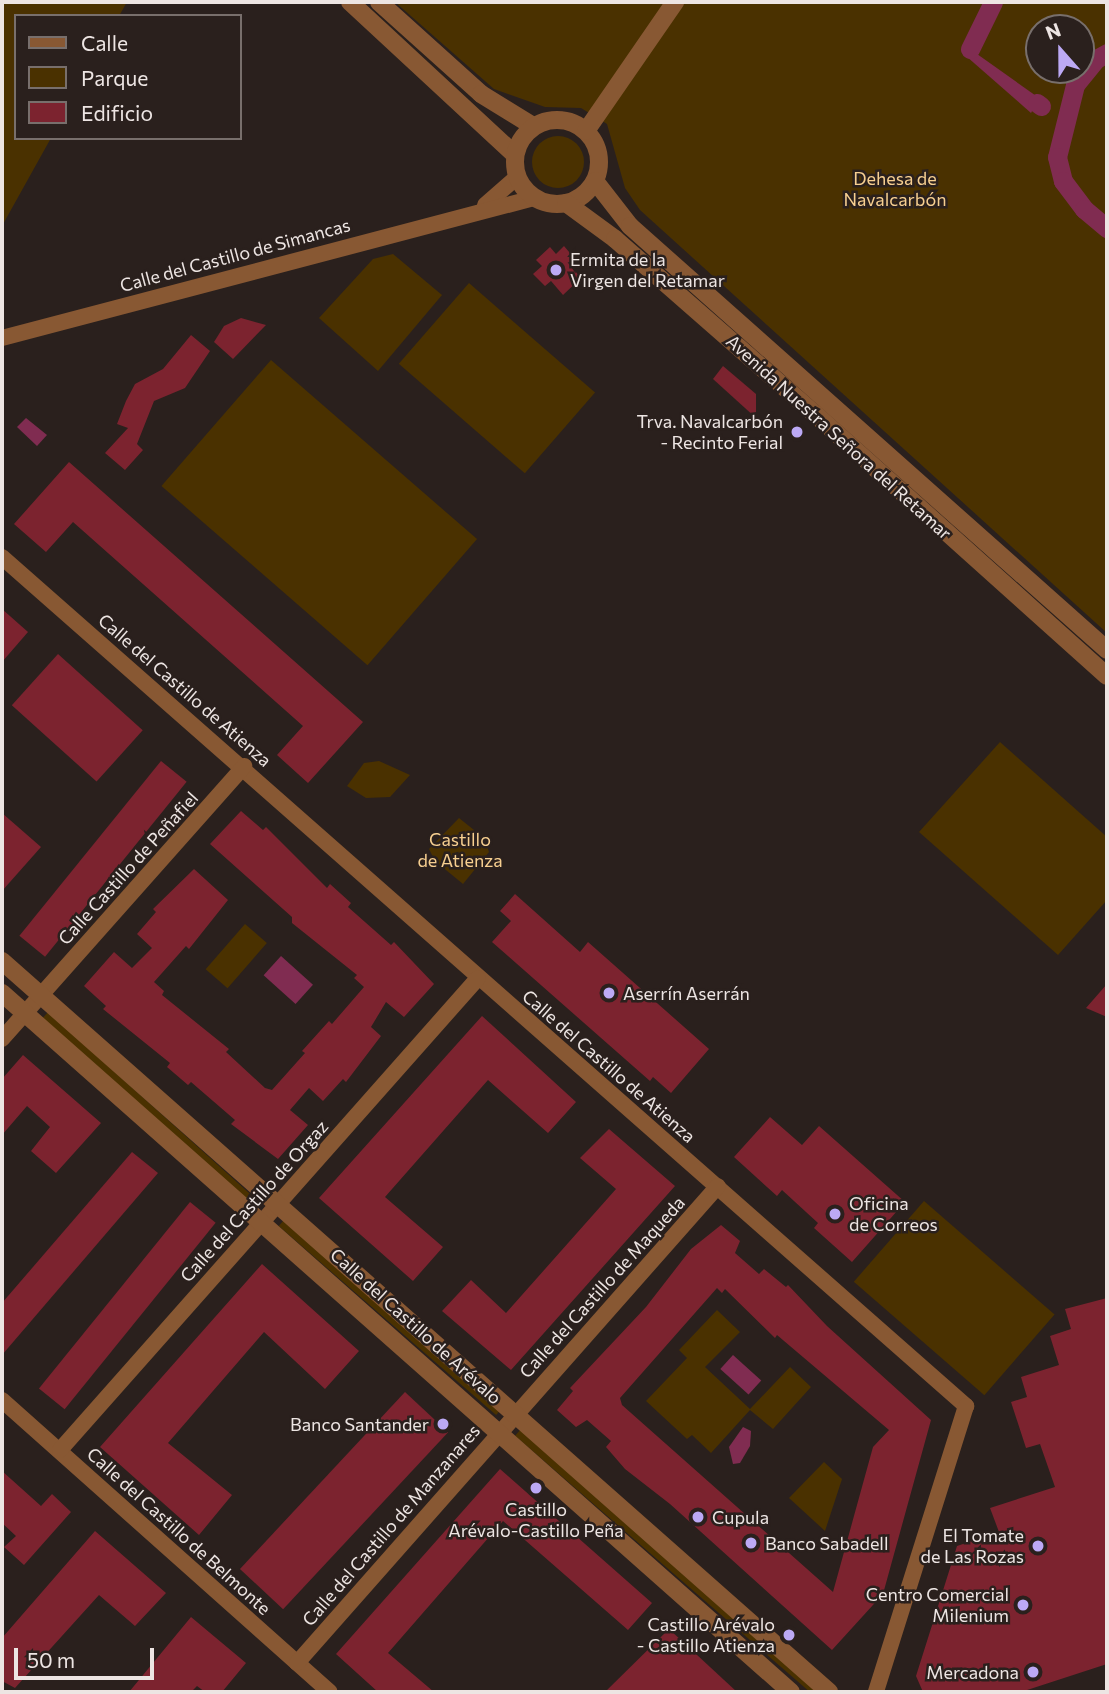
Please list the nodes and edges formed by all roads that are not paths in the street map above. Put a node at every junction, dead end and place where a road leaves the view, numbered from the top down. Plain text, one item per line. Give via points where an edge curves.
1 (350, 2) edge
2 (379, 2) edge
3 (675, 2) edge
4 (533, 127) junction
5 (586, 131) junction
6 (515, 155) junction
7 (517, 177) junction
8 (595, 181) junction
9 (534, 198) junction
10 (566, 204) junction
11 (478, 210) junction
12 (2, 338) edge
13 (2, 557) edge
14 (1107, 650) edge
15 (1107, 676) edge
16 (244, 766) junction
17 (2, 961) edge
18 (478, 978) junction
19 (2, 993) edge
20 (41, 995) junction
21 (24, 1013) junction
22 (2, 1039) edge
23 (718, 1186) junction
24 (278, 1204) junction
25 (260, 1223) junction
26 (2, 1400) edge
27 (514, 1413) junction
28 (497, 1432) junction
29 (60, 1450) junction
30 (297, 1663) junction
31 (330, 1692) edge
32 (791, 1692) edge
33 (829, 1692) edge
34 (876, 1692) edge

1 - 6 street
2 - 4 street via 481,94
3 - 5 street
4 - 5 street via 561,120
4 - 6 street
5 - 8 street via 599,155
6 - 7 street
7 - 9 street
7 - 11 street, Calle del Castillo de Simancas
8 - 10 street via 583,196
8 - 14 street, Avenida Nuestra Señora del Retamar via 630,226
9 - 10 street
9 - 11 street, Calle del Castillo de Simancas
10 - 15 street, Avenida Nuestra Señora del Retamar via 626,248
11 - 12 street, Calle del Castillo de Simancas
13 - 16 street, Calle del Castillo de Atienza
16 - 18 street, Calle del Castillo de Atienza
16 - 20 street, Calle Castillo de Peñafiel
17 - 20 street, Calle del Castillo de Arévalo
18 - 23 street, Calle del Castillo de Atienza
18 - 24 street, Calle del Castillo de Orgaz
19 - 21 street, Calle del Castillo de Arévalo
20 - 21 street, Calle Castillo de Peñafiel
20 - 24 street, Calle del Castillo de Arévalo
21 - 22 street, Calle Castillo de Peñafiel
21 - 25 street, Calle del Castillo de Arévalo
23 - 27 street, Calle del Castillo de Maqueda
23 - 34 street, Calle del Castillo de Atienza via 966,1406
24 - 25 street, Calle del Castillo de Orgaz
24 - 27 street, Calle del Castillo de Arévalo
25 - 28 street, Calle del Castillo de Arévalo
25 - 29 street, Calle del Castillo de Orgaz
26 - 29 street, Calle del Castillo de Belmonte
27 - 28 street, Calle del Castillo de Manzanares
27 - 33 street, Calle del Castillo de Arévalo
28 - 30 street, Calle del Castillo de Manzanares
28 - 32 street, Calle del Castillo de Arévalo
29 - 30 street, Calle del Castillo de Belmonte
30 - 31 street, Calle del Castillo de Belmonte

